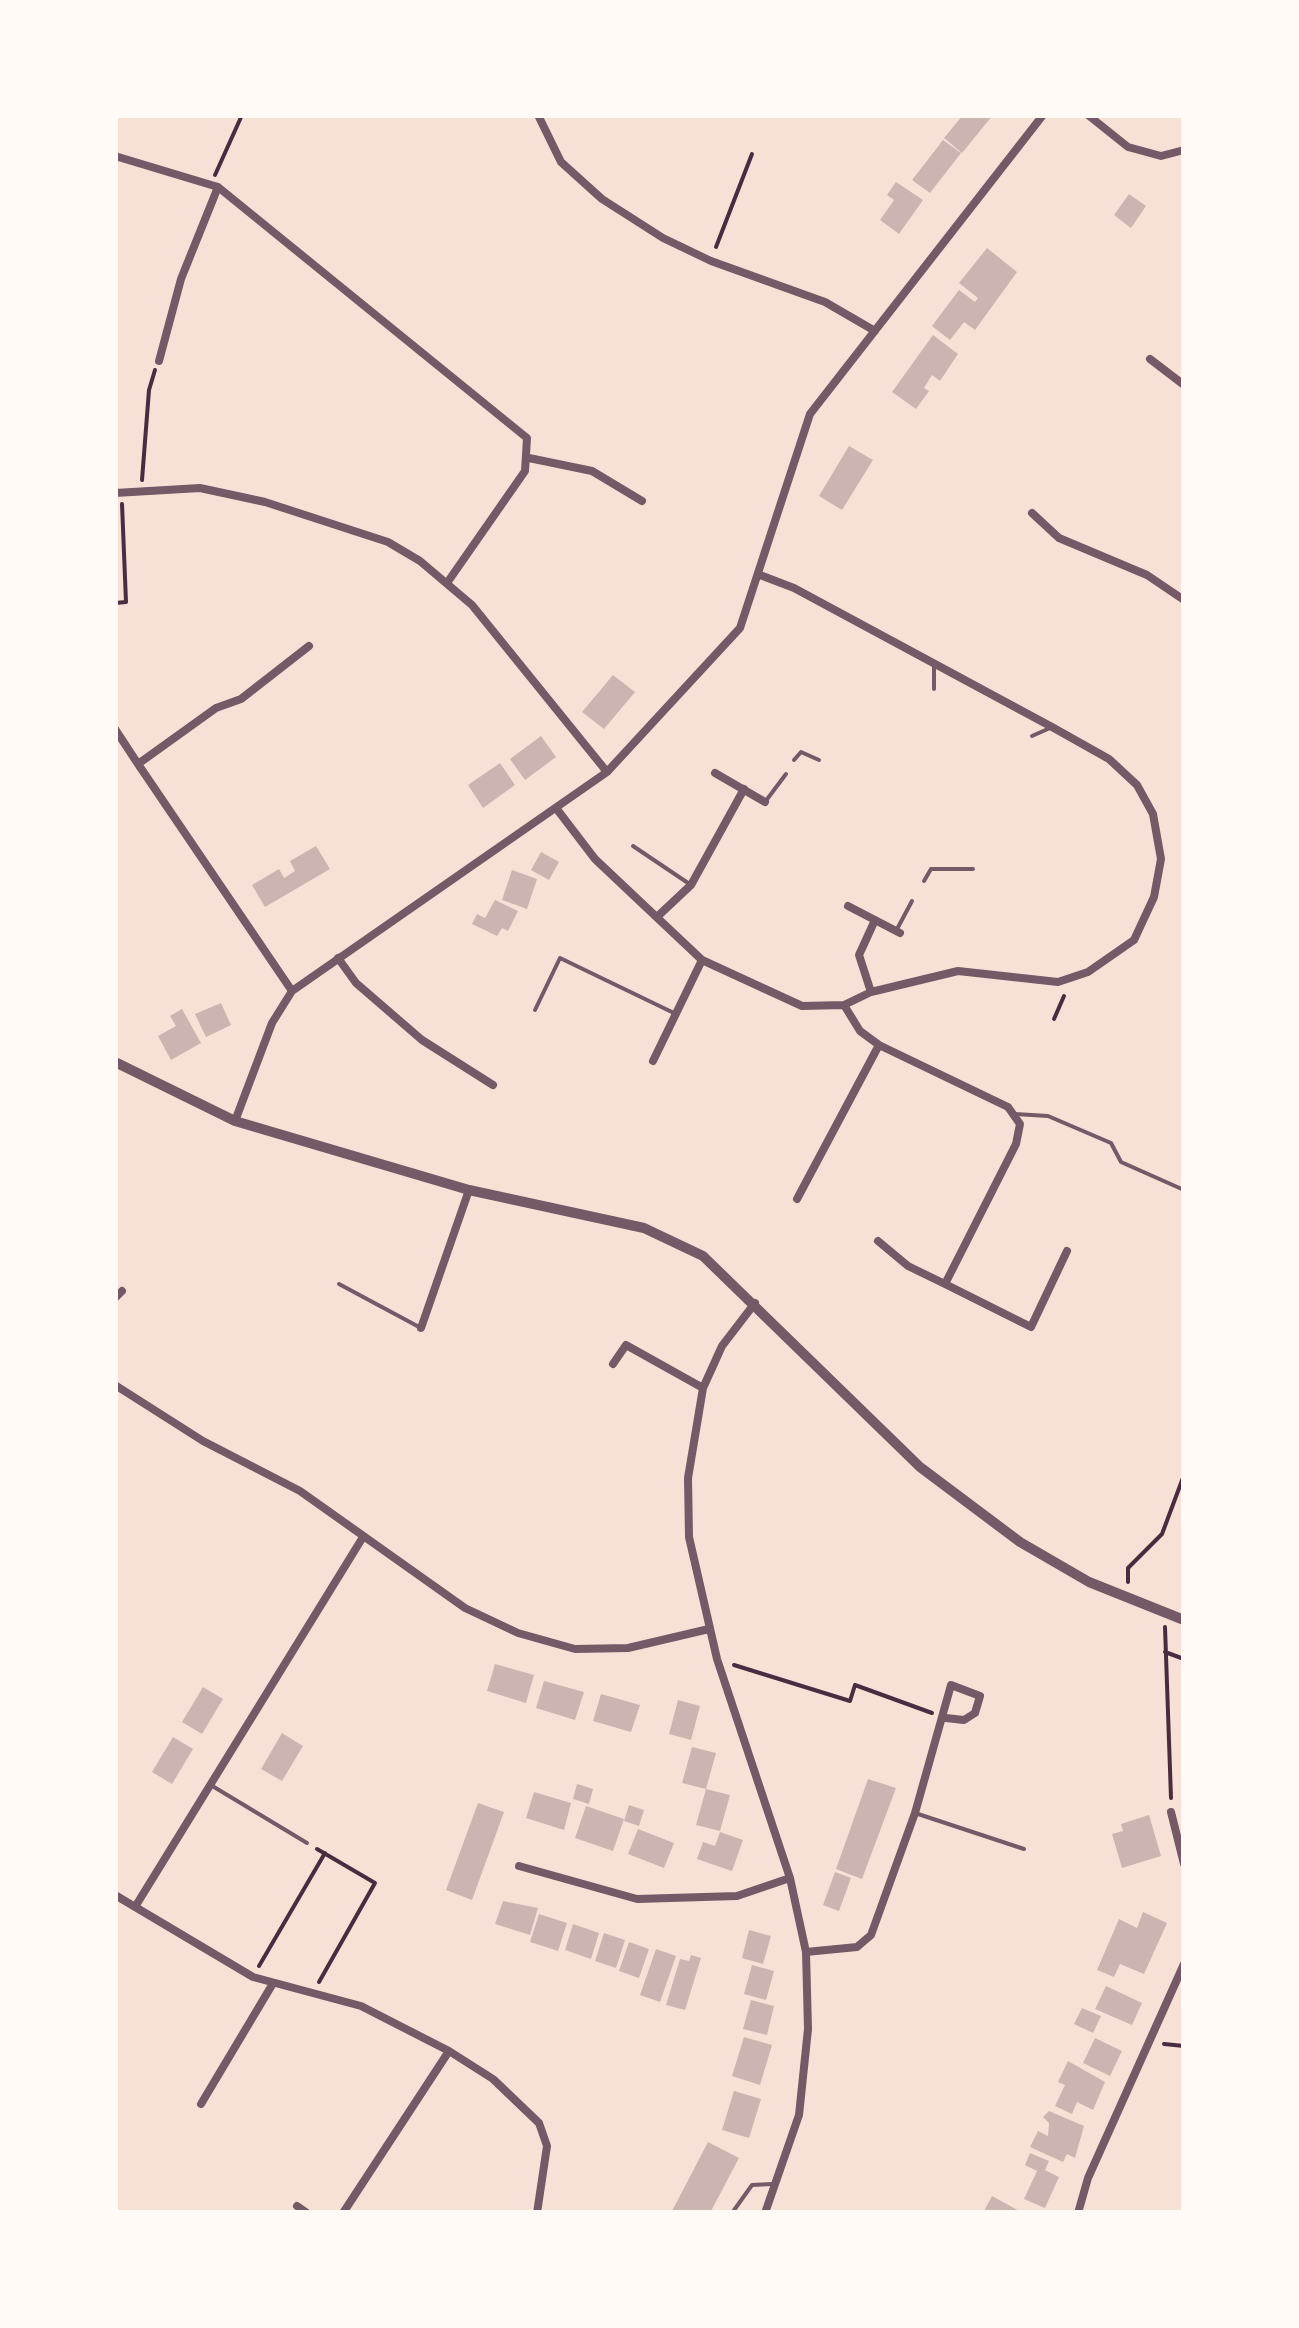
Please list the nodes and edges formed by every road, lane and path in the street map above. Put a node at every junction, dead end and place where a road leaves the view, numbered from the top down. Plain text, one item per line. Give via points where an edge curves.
1 (242, 115) edge
2 (538, 115) edge
3 (1043, 115) edge
4 (1088, 115) edge
5 (1184, 150) edge
6 (752, 154) dead end
7 (115, 156) edge
8 (214, 185) junction
9 (711, 261) junction
10 (875, 331) junction
11 (1150, 359) dead end
12 (159, 361) joint
13 (1184, 385) edge
14 (529, 458) junction
15 (142, 489) junction
16 (118, 492) edge
17 (642, 501) dead end
18 (1032, 512) dead end
19 (760, 575) junction
20 (447, 583) junction
21 (1184, 600) edge
22 (115, 603) edge
23 (309, 646) dead end
24 (934, 662) junction
25 (934, 689) dead end
26 (1052, 727) junction
27 (115, 729) edge
28 (1032, 736) dead end
29 (794, 760) dead end
30 (819, 760) dead end
31 (138, 764) junction
32 (607, 772) junction
33 (715, 773) dead end
34 (786, 774) dead end
35 (744, 789) junction
36 (765, 802) joint
37 (556, 808) junction
38 (633, 846) dead end
39 (973, 868) dead end
40 (924, 881) dead end
41 (691, 884) junction
42 (912, 901) dead end
43 (848, 906) dead end
44 (658, 916) junction
45 (875, 920) junction
46 (898, 932) joint
47 (338, 958) junction
48 (702, 960) junction
49 (1072, 978) junction
50 (292, 991) junction
51 (872, 992) junction
52 (844, 1005) junction
53 (535, 1010) dead end
54 (676, 1014) junction
55 (1054, 1019) dead end
56 (879, 1045) junction
57 (653, 1061) dead end
58 (115, 1062) edge
59 (493, 1085) dead end
60 (1015, 1114) junction
61 (235, 1121) junction
62 (468, 1190) junction
63 (1184, 1190) edge
64 (797, 1199) dead end
65 (878, 1241) dead end
66 (1066, 1250) dead end
67 (340, 1284) dead end
68 (945, 1284) junction
69 (755, 1303) junction
70 (421, 1328) joint
71 (613, 1364) dead end
72 (115, 1385) edge
73 (704, 1388) junction
74 (1184, 1475) edge
75 (363, 1536) junction
76 (1128, 1599) junction
77 (1166, 1614) junction
78 (1184, 1620) edge
79 (710, 1629) junction
80 (1165, 1652) junction
81 (717, 1659) junction
82 (1184, 1659) edge
83 (946, 1718) junction
84 (209, 1784) junction
85 (1171, 1812) joint
86 (916, 1813) junction
87 (307, 1842) joint
88 (1024, 1849) dead end
89 (325, 1854) junction
90 (1184, 1864) edge
91 (519, 1866) dead end
92 (790, 1878) junction
93 (119, 1898) edge
94 (135, 1907) junction
95 (115, 1912) edge
96 (806, 1952) junction
97 (1184, 1964) edge
98 (253, 1977) junction
99 (272, 1985) junction
100 (314, 1991) junction
101 (1152, 2043) junction
102 (1184, 2046) edge
103 (449, 2050) junction
104 (201, 2104) dead end
105 (777, 2184) junction
106 (298, 2206) dead end
107 (307, 2213) edge
108 (343, 2213) edge
109 (538, 2213) edge
110 (732, 2213) edge
111 (765, 2213) edge
112 (1078, 2213) edge

1 - 8 path
2 - 9 street via 561,162 602,198
3 - 10 street
4 - 5 street via 1128,147 1160,156
6 - 9 path
7 - 8 street
8 - 12 street
8 - 14 street via 527,438
9 - 10 street via 826,302
10 - 19 street via 810,414
11 - 13 street
12 - 15 path via 149,390
14 - 17 street via 592,471
14 - 20 street
15 - 16 street
15 - 20 street via 200,488 265,502 388,542
16 - 22 path via 126,602
18 - 21 street via 1059,538 1147,575
19 - 24 street
19 - 32 street via 740,628
20 - 32 street
23 - 31 street via 241,699 216,708
24 - 25 lane
24 - 26 street
26 - 28 lane
26 - 49 street via 1108,759 1137,785 1153,814 1160,860 1154,897 1134,940
27 - 31 street
29 - 30 lane via 802,752
31 - 50 street
32 - 37 street
33 - 35 street
34 - 36 lane
35 - 36 street
35 - 41 street
37 - 44 street via 595,859
37 - 47 street
38 - 41 lane
39 - 40 lane via 930,869
41 - 44 street
42 - 46 lane
43 - 45 street
44 - 48 street
45 - 46 street
45 - 51 street via 859,954
47 - 50 street
47 - 59 street via 356,983 422,1040
48 - 52 street via 802,1006
48 - 54 street
49 - 51 street via 958,970
49 - 55 path
50 - 61 street via 272,1023
51 - 52 street
52 - 56 street via 860,1031
53 - 54 lane via 560,958
54 - 57 street
56 - 60 street
56 - 64 street
58 - 61 street
60 - 63 lane via 1048,1116 1111,1142 1122,1162
60 - 68 street via 1016,1144
61 - 62 street
62 - 69 street via 644,1228 703,1256
62 - 70 street
65 - 68 street
66 - 68 street via 1031,1327
67 - 70 lane
69 - 73 street via 722,1346
69 - 76 street via 920,1467 1020,1542
71 - 73 street via 626,1345
72 - 75 street via 300,1491
73 - 79 street via 688,1478 689,1537
74 - 76 path via 1162,1534 1128,1568
75 - 79 street via 465,1608 575,1649 628,1648
75 - 84 street
76 - 77 street
77 - 78 street
77 - 80 path
79 - 81 street
80 - 82 path
80 - 85 path
81 - 83 path via 850,1701 854,1685
81 - 92 street
83 - 83 street via 951,1685 980,1696 976,1713
83 - 86 street
84 - 87 lane
84 - 94 street
85 - 90 street
86 - 88 lane
86 - 96 street via 871,1935 857,1946
87 - 89 path
89 - 98 path
89 - 100 path via 375,1883
91 - 92 street via 637,1899 738,1896
92 - 96 street
93 - 94 street
93 - 95 street
94 - 98 street
96 - 105 street via 808,2029 799,2115
97 - 101 street
98 - 99 street
99 - 100 street
99 - 104 street
100 - 103 street via 361,2006
101 - 102 path
101 - 112 street
103 - 108 street
103 - 109 street via 493,2079 539,2123 548,2146
105 - 110 lane via 752,2185
105 - 111 street
106 - 107 street

